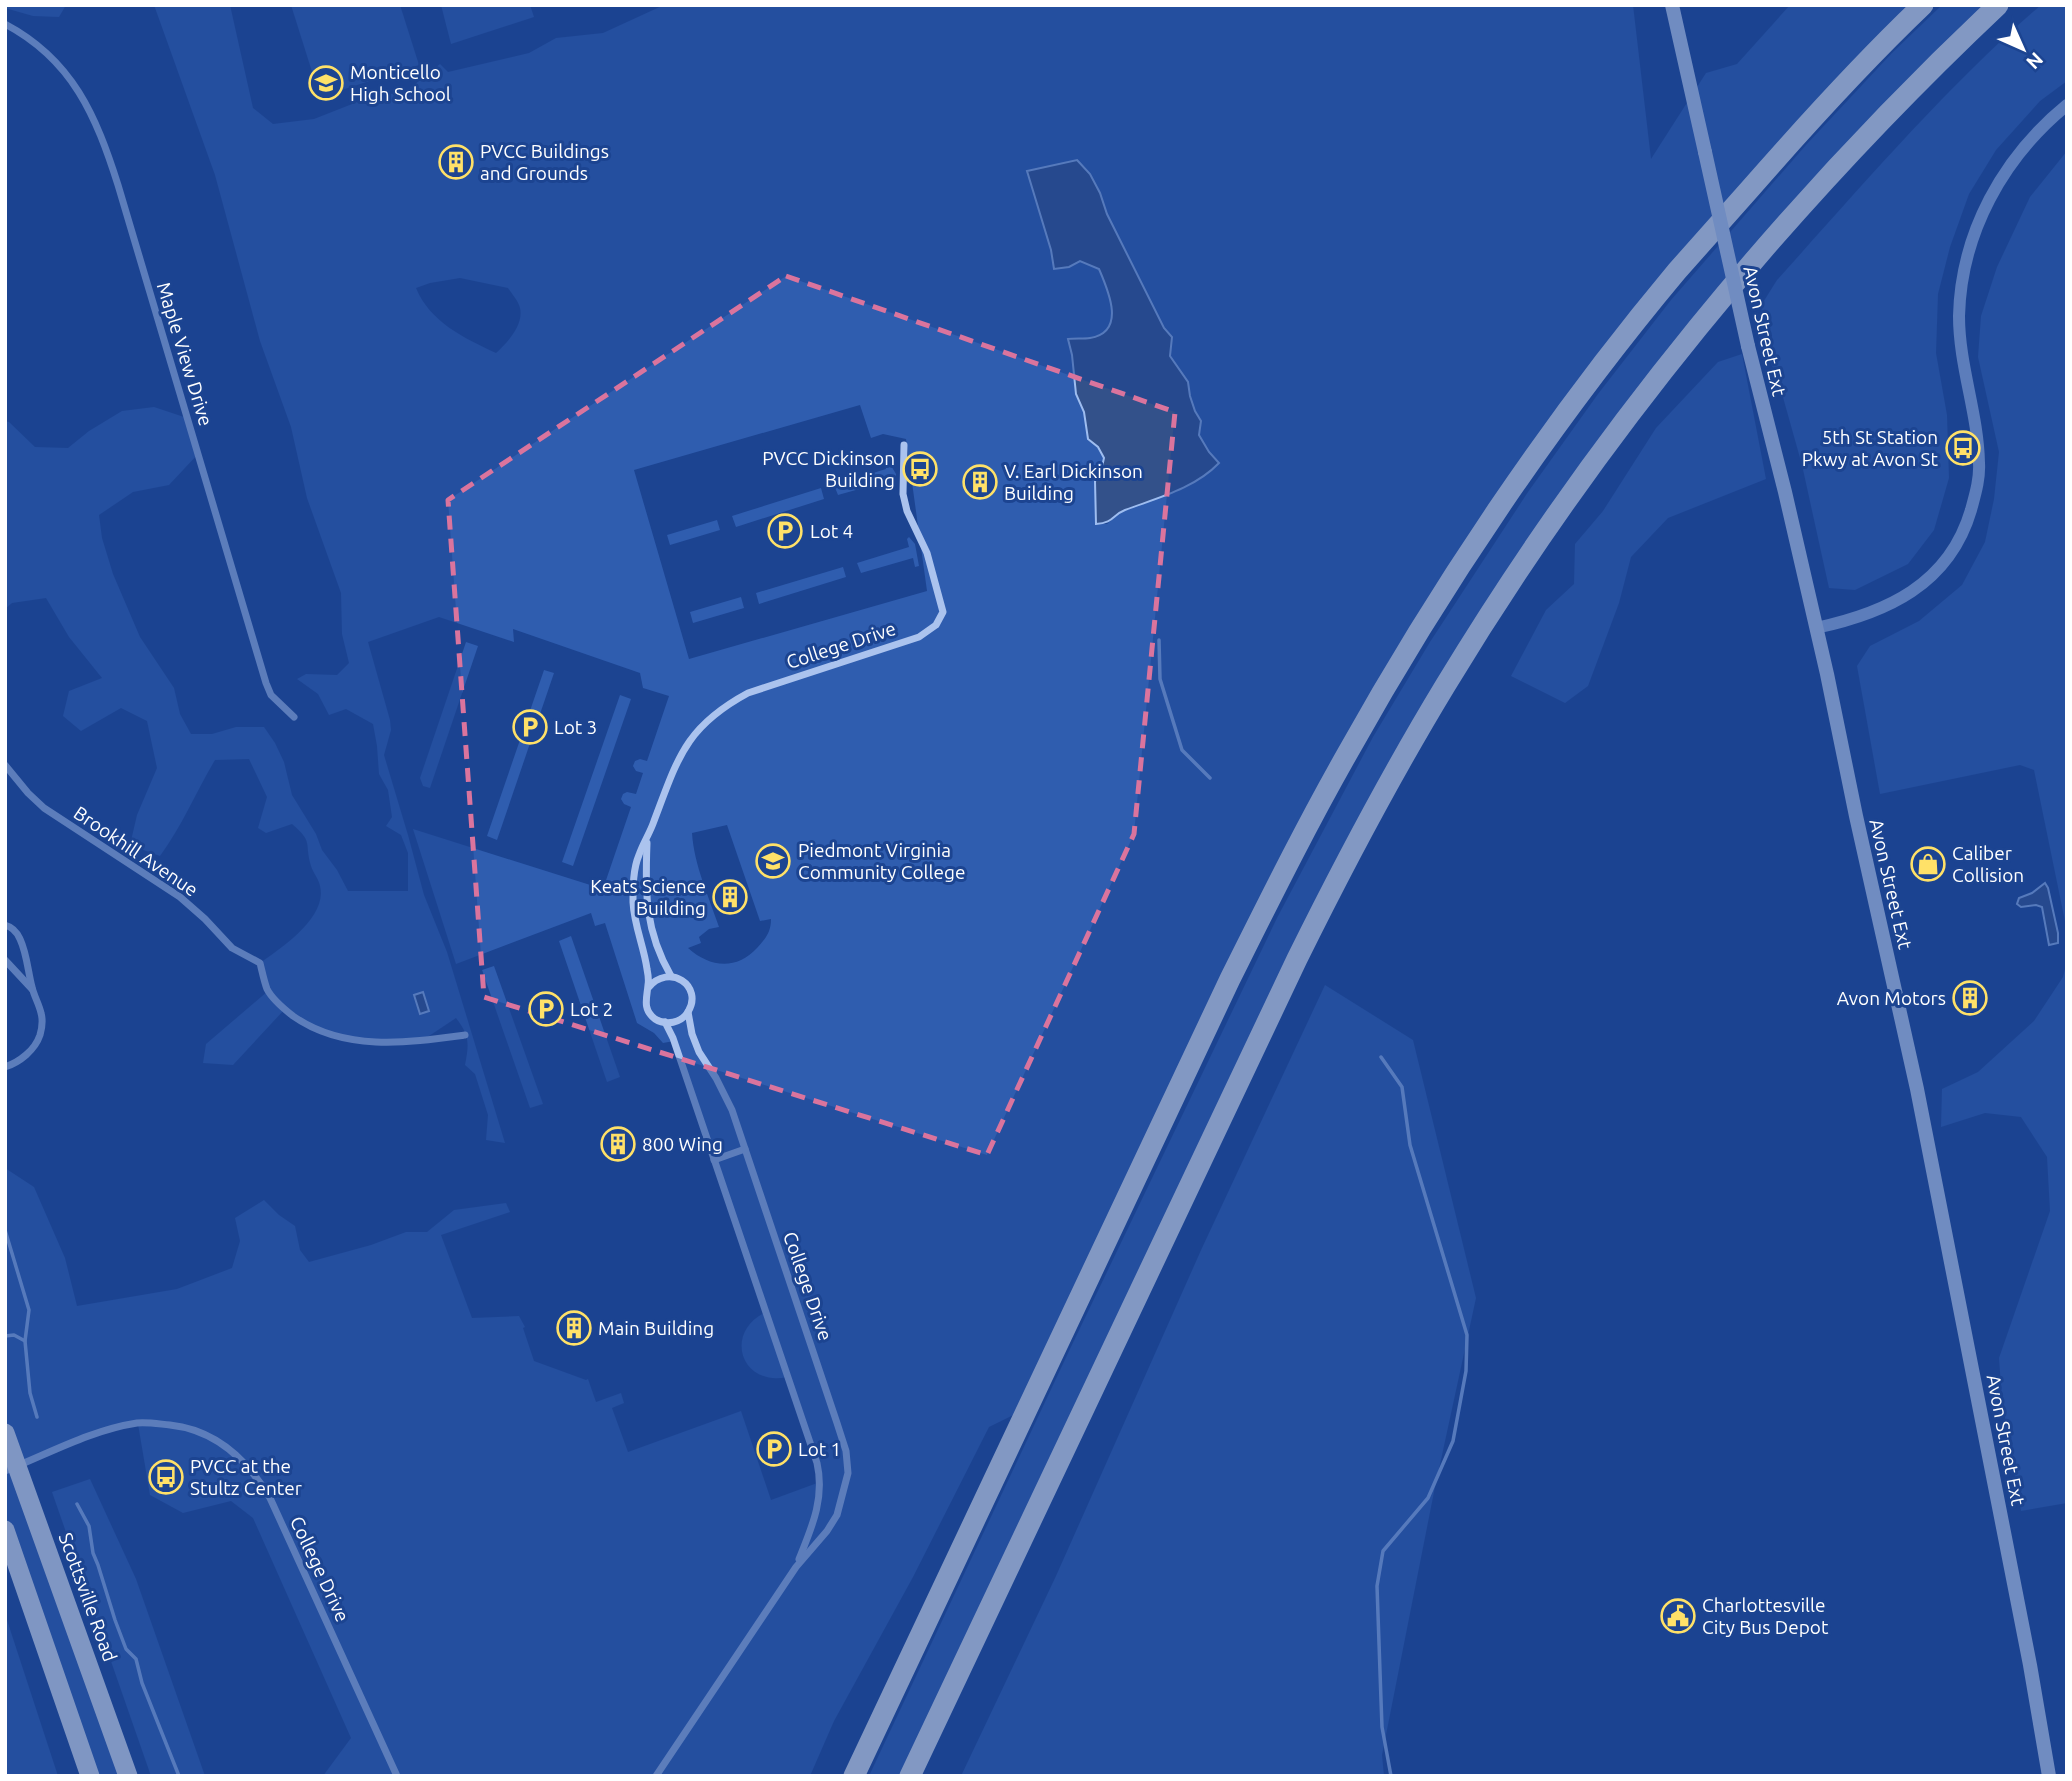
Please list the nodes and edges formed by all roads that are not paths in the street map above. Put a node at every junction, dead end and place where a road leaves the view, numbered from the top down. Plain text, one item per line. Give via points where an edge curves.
1 (1672, 5) edge
2 (1923, 5) edge
3 (1998, 5) edge
4 (5, 24) edge
5 (2067, 106) edge
6 (904, 445) dead end
7 (1816, 628) junction
8 (294, 716) dead end
9 (5, 765) edge
10 (647, 838) junction
11 (5, 925) edge
12 (5, 960) edge
13 (671, 976) junction
14 (648, 988) junction
15 (32, 989) junction
16 (688, 1012) junction
17 (665, 1022) junction
18 (466, 1035) dead end
19 (5, 1067) edge
20 (744, 1149) junction
21 (715, 1160) junction
22 (5, 1433) edge
23 (11, 1469) edge
24 (5, 1530) edge
25 (796, 1567) junction
26 (90, 1776) edge
27 (128, 1776) edge
28 (397, 1776) edge
29 (656, 1776) edge
30 (854, 1776) edge
31 (910, 1776) edge
32 (2049, 1776) edge

1 - 7 main road, Avon Street Ext, bridge
2 - 30 highway via 1821,109 1617,346 1493,518 1396,669 1291,857 1236,967
3 - 31 highway via 1856,146 1691,336 1563,508 1446,685 1362,831 1297,959
4 - 8 street, Maple View Drive via 50,57 97,124 266,682 271,695
5 - 7 street via 2031,138 2003,175 1982,215 1966,262 1960,338 1979,465 1960,540 1929,579 1898,601
6 - 10 street, College Drive via 906,510 927,553 942,604 936,625 919,637 748,693 727,705 699,728 684,748
7 - 32 main road, Avon Street Ext via 1917,1088
9 - 18 street, Brookhill Avenue via 44,808 180,897 232,947 260,963 268,991 302,1022 354,1041
10 - 13 street, College Drive via 648,917
10 - 14 street, College Drive via 638,855 633,902
11 - 15 street via 22,942
12 - 15 street
13 - 14 street
13 - 16 street, College Drive via 684,981 691,993
14 - 17 street, College Drive via 645,1000 649,1011
15 - 19 street via 41,1013 40,1034 22,1059
16 - 17 street via 675,1022
16 - 20 street, College Drive via 699,1052 725,1093
17 - 21 street, College Drive
20 - 21 street
20 - 25 street, College Drive via 846,1451 847,1482 837,1515
21 - 25 street, College Drive via 819,1473 818,1509
22 - 23 highway, Scottsville Road
23 - 27 highway, Scottsville Road
23 - 28 street, College Drive via 98,1433 138,1423 190,1429 234,1452 270,1498
24 - 26 highway
25 - 29 street, College Drive

